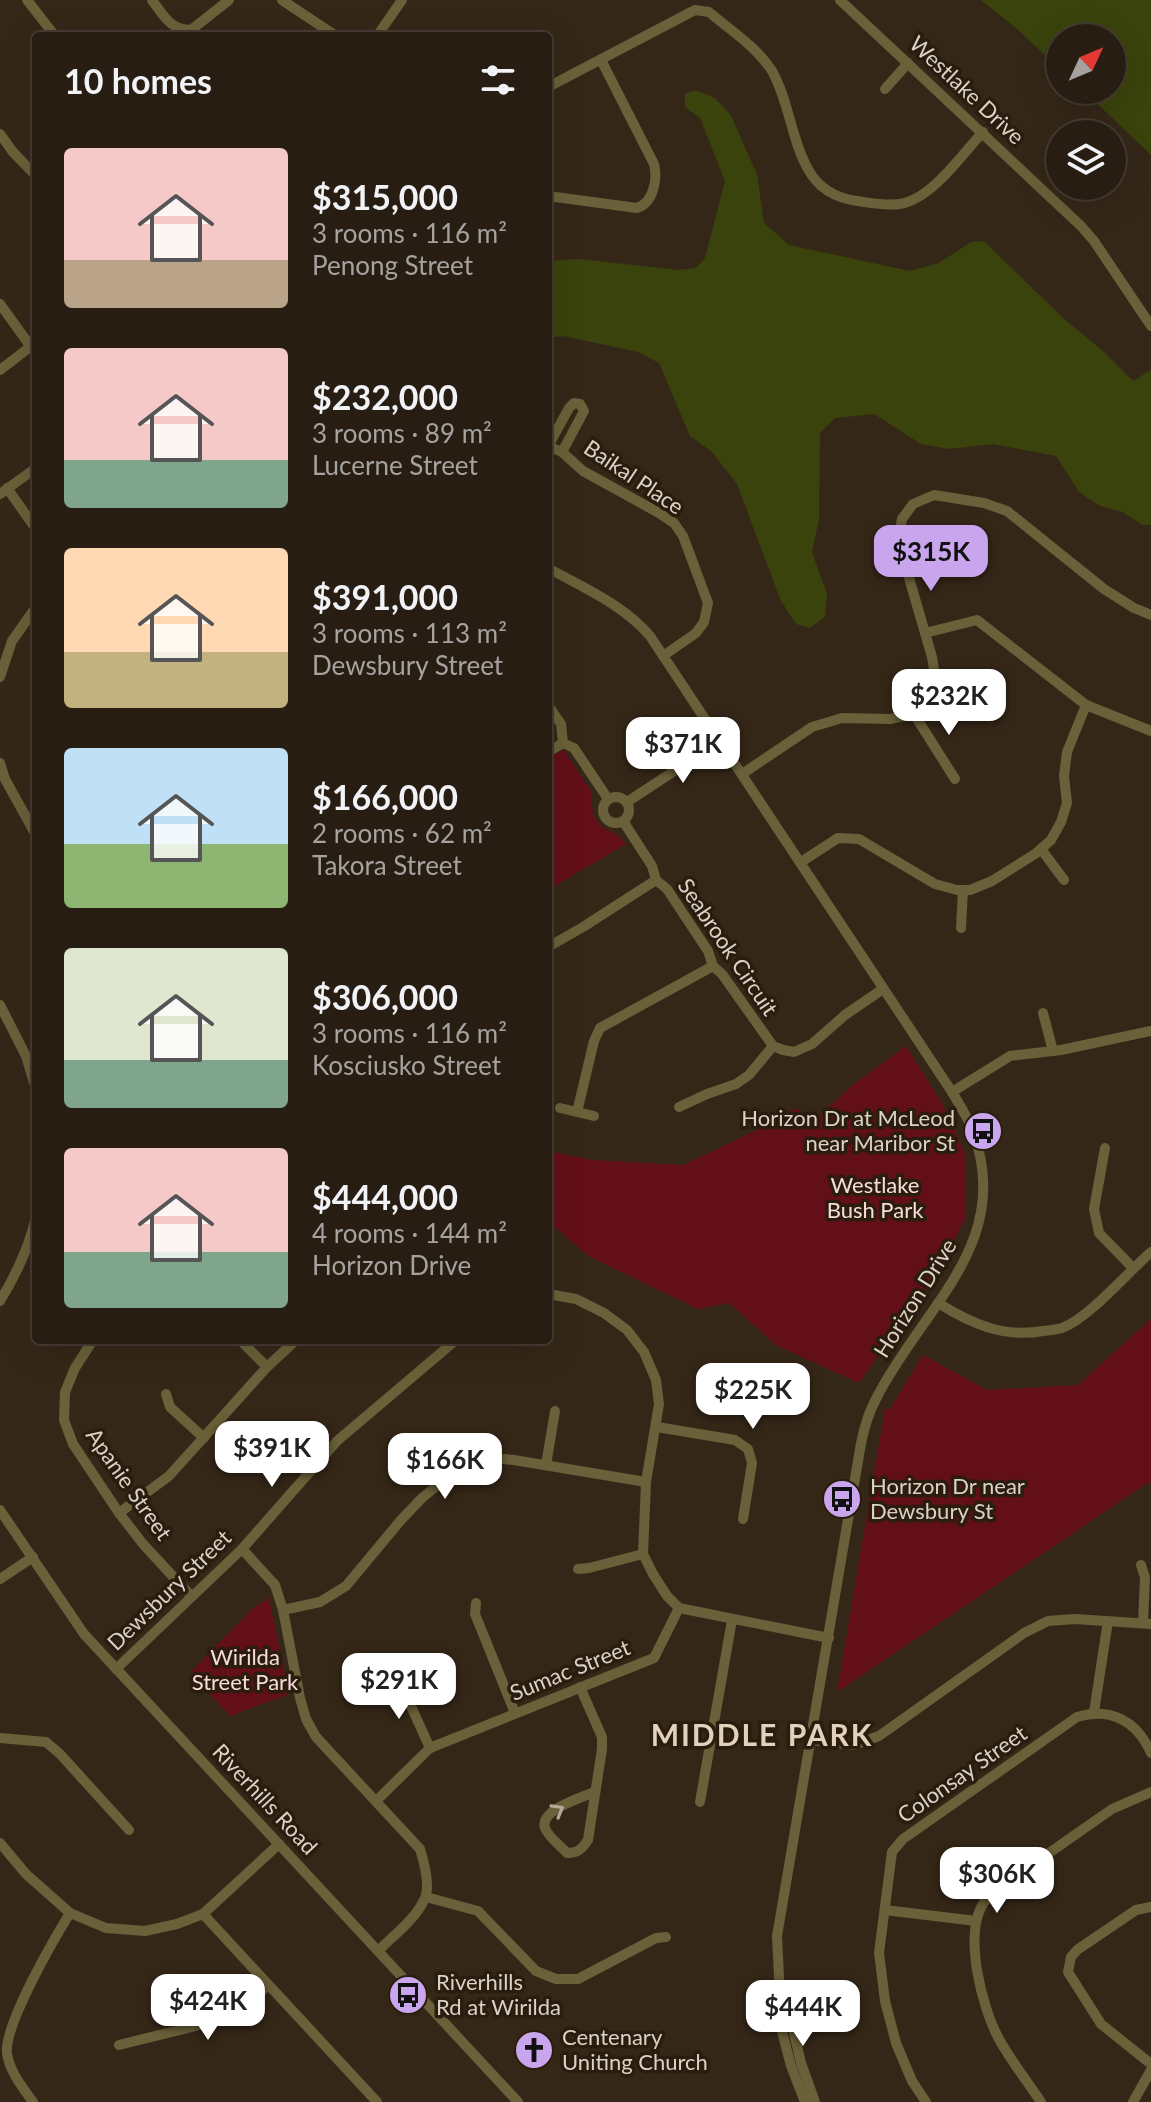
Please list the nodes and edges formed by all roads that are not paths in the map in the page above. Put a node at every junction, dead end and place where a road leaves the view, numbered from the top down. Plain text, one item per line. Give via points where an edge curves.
1 (27, 0) edge
2 (152, 0) edge
3 (229, 0) edge
4 (282, 0) edge
5 (402, 0) edge
6 (840, 0) edge
7 (52, 32) edge
8 (330, 32) edge
9 (380, 32) edge
10 (601, 60) junction
11 (908, 63) junction
12 (552, 85) edge
13 (885, 89) dead end
14 (983, 132) junction
15 (0, 134) edge
16 (32, 172) edge
17 (552, 197) edge
18 (0, 304) edge
19 (1151, 326) edge
20 (32, 343) edge
21 (32, 346) edge
22 (0, 370) edge
23 (552, 439) edge
24 (552, 448) edge
25 (562, 452) junction
26 (32, 471) edge
27 (4, 491) edge
28 (32, 524) edge
29 (552, 570) edge
30 (32, 613) edge
31 (1151, 615) edge
32 (925, 633) junction
33 (663, 656) junction
34 (0, 677) edge
35 (1086, 705) junction
36 (552, 711) edge
37 (914, 714) junction
38 (1151, 731) edge
39 (720, 741) junction
40 (563, 743) junction
41 (552, 750) edge
42 (0, 763) edge
43 (742, 774) junction
44 (955, 779) dead end
45 (608, 799) junction
46 (627, 802) junction
47 (623, 821) junction
48 (32, 828) edge
49 (1041, 849) junction
50 (801, 862) junction
51 (656, 880) junction
52 (1064, 880) dead end
53 (963, 890) junction
54 (961, 928) dead end
55 (552, 945) edge
56 (713, 966) junction
57 (883, 989) junction
58 (0, 1005) edge
59 (1043, 1013) dead end
60 (1151, 1031) edge
61 (773, 1046) junction
62 (1053, 1051) junction
63 (32, 1075) edge
64 (952, 1092) junction
65 (679, 1107) dead end
66 (560, 1108) dead end
67 (577, 1112) junction
68 (594, 1116) dead end
69 (1105, 1148) dead end
70 (32, 1230) edge
71 (1151, 1252) edge
72 (1133, 1268) junction
73 (552, 1295) edge
74 (0, 1301) edge
75 (938, 1303) junction
76 (90, 1344) edge
77 (244, 1344) edge
78 (292, 1344) edge
79 (451, 1344) edge
80 (267, 1367) junction
81 (166, 1394) dead end
82 (555, 1411) dead end
83 (657, 1427) junction
84 (204, 1438) junction
85 (546, 1465) junction
86 (646, 1482) junction
87 (0, 1510) edge
88 (119, 1513) junction
89 (743, 1519) dead end
90 (242, 1549) junction
91 (643, 1554) junction
92 (33, 1557) junction
93 (1141, 1565) dead end
94 (578, 1569) dead end
95 (0, 1579) edge
96 (191, 1596) junction
97 (476, 1603) dead end
98 (679, 1608) junction
99 (283, 1610) junction
100 (732, 1620) junction
101 (1108, 1621) junction
102 (1147, 1623) edge
103 (829, 1638) junction
104 (116, 1669) junction
105 (399, 1680) dead end
106 (580, 1687) junction
107 (1094, 1712) junction
108 (515, 1713) junction
109 (0, 1738) edge
110 (811, 1740) junction
111 (430, 1748) junction
112 (1151, 1753) edge
113 (594, 1792) junction
114 (1151, 1792) edge
115 (377, 1800) junction
116 (700, 1802) dead end
117 (129, 1830) dead end
118 (0, 1843) edge
119 (279, 1844) junction
120 (426, 1897) junction
121 (1151, 1907) edge
122 (885, 1910) junction
123 (70, 1913) junction
124 (203, 1914) junction
125 (976, 1921) junction
126 (666, 1937) dead end
127 (378, 1951) junction
128 (268, 1985) junction
129 (780, 1997) junction
130 (119, 2045) dead end
131 (1151, 2064) edge
132 (1151, 2070) edge
133 (33, 2102) edge
134 (377, 2102) edge
135 (518, 2102) edge
136 (805, 2102) edge
137 (815, 2102) edge
138 (926, 2102) edge
139 (1041, 2102) edge
140 (1133, 2102) edge

1 - 7 street
2 - 3 street via 172,25 191,30
4 - 8 street
5 - 9 street
6 - 11 street, Westlake Drive
10 - 12 street
10 - 14 street via 695,10 709,12 770,69 807,168 831,194 849,200 899,204 915,199
10 - 17 street via 654,164 651,198 637,208
11 - 13 street
11 - 14 street, Westlake Drive
14 - 19 street, Westlake Drive via 1094,241
15 - 16 street
18 - 20 street
21 - 22 street
23 - 25 street, Baikal Place via 569,408 580,404 584,411
24 - 25 street, Baikal Place
25 - 33 street, Baikal Place via 583,471 674,523 683,536 708,603 696,633
26 - 27 street
27 - 28 street
29 - 33 street, Horizon Drive via 626,613
30 - 34 street via 12,641
31 - 32 street via 1104,589 1007,511 934,495 913,504 902,519 898,540
32 - 35 street via 977,620
32 - 37 street via 936,682
33 - 39 street, Horizon Drive
35 - 38 street
35 - 49 street via 1067,752 1067,803 1051,840
36 - 40 street via 561,724
37 - 43 street via 823,723
37 - 44 street
39 - 43 street, Horizon Drive
39 - 46 street
40 - 41 street
40 - 45 street via 574,748
42 - 48 street
43 - 50 street, Horizon Drive
45 - 46 street
45 - 47 street via 605,817 613,823
46 - 47 street via 629,812
47 - 51 street, Seabrook Circuit
49 - 52 street
49 - 53 street via 992,881
50 - 53 street via 838,838 859,839 935,884
50 - 57 street, Horizon Drive
51 - 55 street, Seabrook Circuit
51 - 56 street, Seabrook Circuit via 667,889
53 - 54 street
56 - 61 street, Seabrook Circuit
56 - 67 street via 600,1028
57 - 61 street, Seabrook Circuit via 812,1044 794,1052
57 - 64 street, Horizon Drive
58 - 63 street
59 - 62 street
60 - 62 street
61 - 65 street via 736,1084
62 - 64 street via 1010,1056
64 - 75 street, Horizon Drive via 981,1156 983,1196 973,1244
66 - 67 street
67 - 68 street
69 - 72 street via 1094,1209 1099,1233
70 - 74 street
71 - 72 street
72 - 75 street via 1090,1310 1062,1328 1026,1334 993,1330
73 - 83 street via 576,1299 627,1330 656,1380
75 - 103 street, Horizon Drive via 867,1419
76 - 88 street, Apanie Street via 65,1392 64,1420 73,1444
77 - 80 street
78 - 80 street
79 - 90 street, Dewsbury Street via 337,1441
80 - 84 street
81 - 84 street via 170,1407
82 - 85 street
83 - 86 street
83 - 89 street via 735,1440 748,1449 752,1463
84 - 88 street via 169,1476
85 - 86 street
85 - 99 street via 492,1458 469,1462 422,1498 346,1586 320,1602
86 - 91 street
87 - 92 street, Riverhills Road
88 - 96 street, Apanie Street
90 - 96 street, Dewsbury Street
90 - 99 street via 275,1585
91 - 94 street
91 - 98 street
92 - 95 street
92 - 104 street, Riverhills Road via 84,1634
93 - 102 street
96 - 104 street, Dewsbury Street
97 - 108 street via 475,1614
98 - 100 street
98 - 106 street, Sumac Street via 654,1658
99 - 115 street via 306,1719 316,1737
100 - 103 street
100 - 116 street
101 - 102 street
101 - 107 street
101 - 110 street via 1048,1621 879,1736 854,1745
103 - 110 street, Horizon Drive
104 - 119 street, Riverhills Road
105 - 111 street
106 - 108 street, Sumac Street
106 - 113 street via 602,1737
107 - 112 street via 1130,1724
107 - 122 street, Colonsay Street via 1077,1717 903,1839 892,1852
108 - 111 street, Sumac Street
109 - 117 street via 46,1742
110 - 129 street, Horizon Drive via 781,1909
111 - 115 street, Sumac Street
113 -> 113 street via 588,1840 576,1853 567,1853 547,1832 545,1818
114 - 125 street via 1112,1809 999,1888 984,1902
115 - 120 street via 420,1849
118 - 123 street
119 - 124 street
119 - 127 street, Riverhills Road
120 - 126 street via 478,1911 536,1971 556,1979 578,1979
120 - 127 street
121 - 131 street via 1136,1910 1077,1950 1068,1972 1101,2024
122 - 125 street
122 - 138 street, Colonsay Street via 879,1953 885,2001 896,2043
123 - 124 street via 106,1928 145,1931
123 - 133 street via 47,1951 6,2049 9,2065
124 - 128 street
125 - 139 street via 978,1982 998,2038
127 - 135 street, Riverhills Road
128 - 130 street via 228,2018
128 - 134 street
129 - 136 street, Horizon Drive via 778,2016
129 - 137 street, Horizon Drive
132 - 140 street

